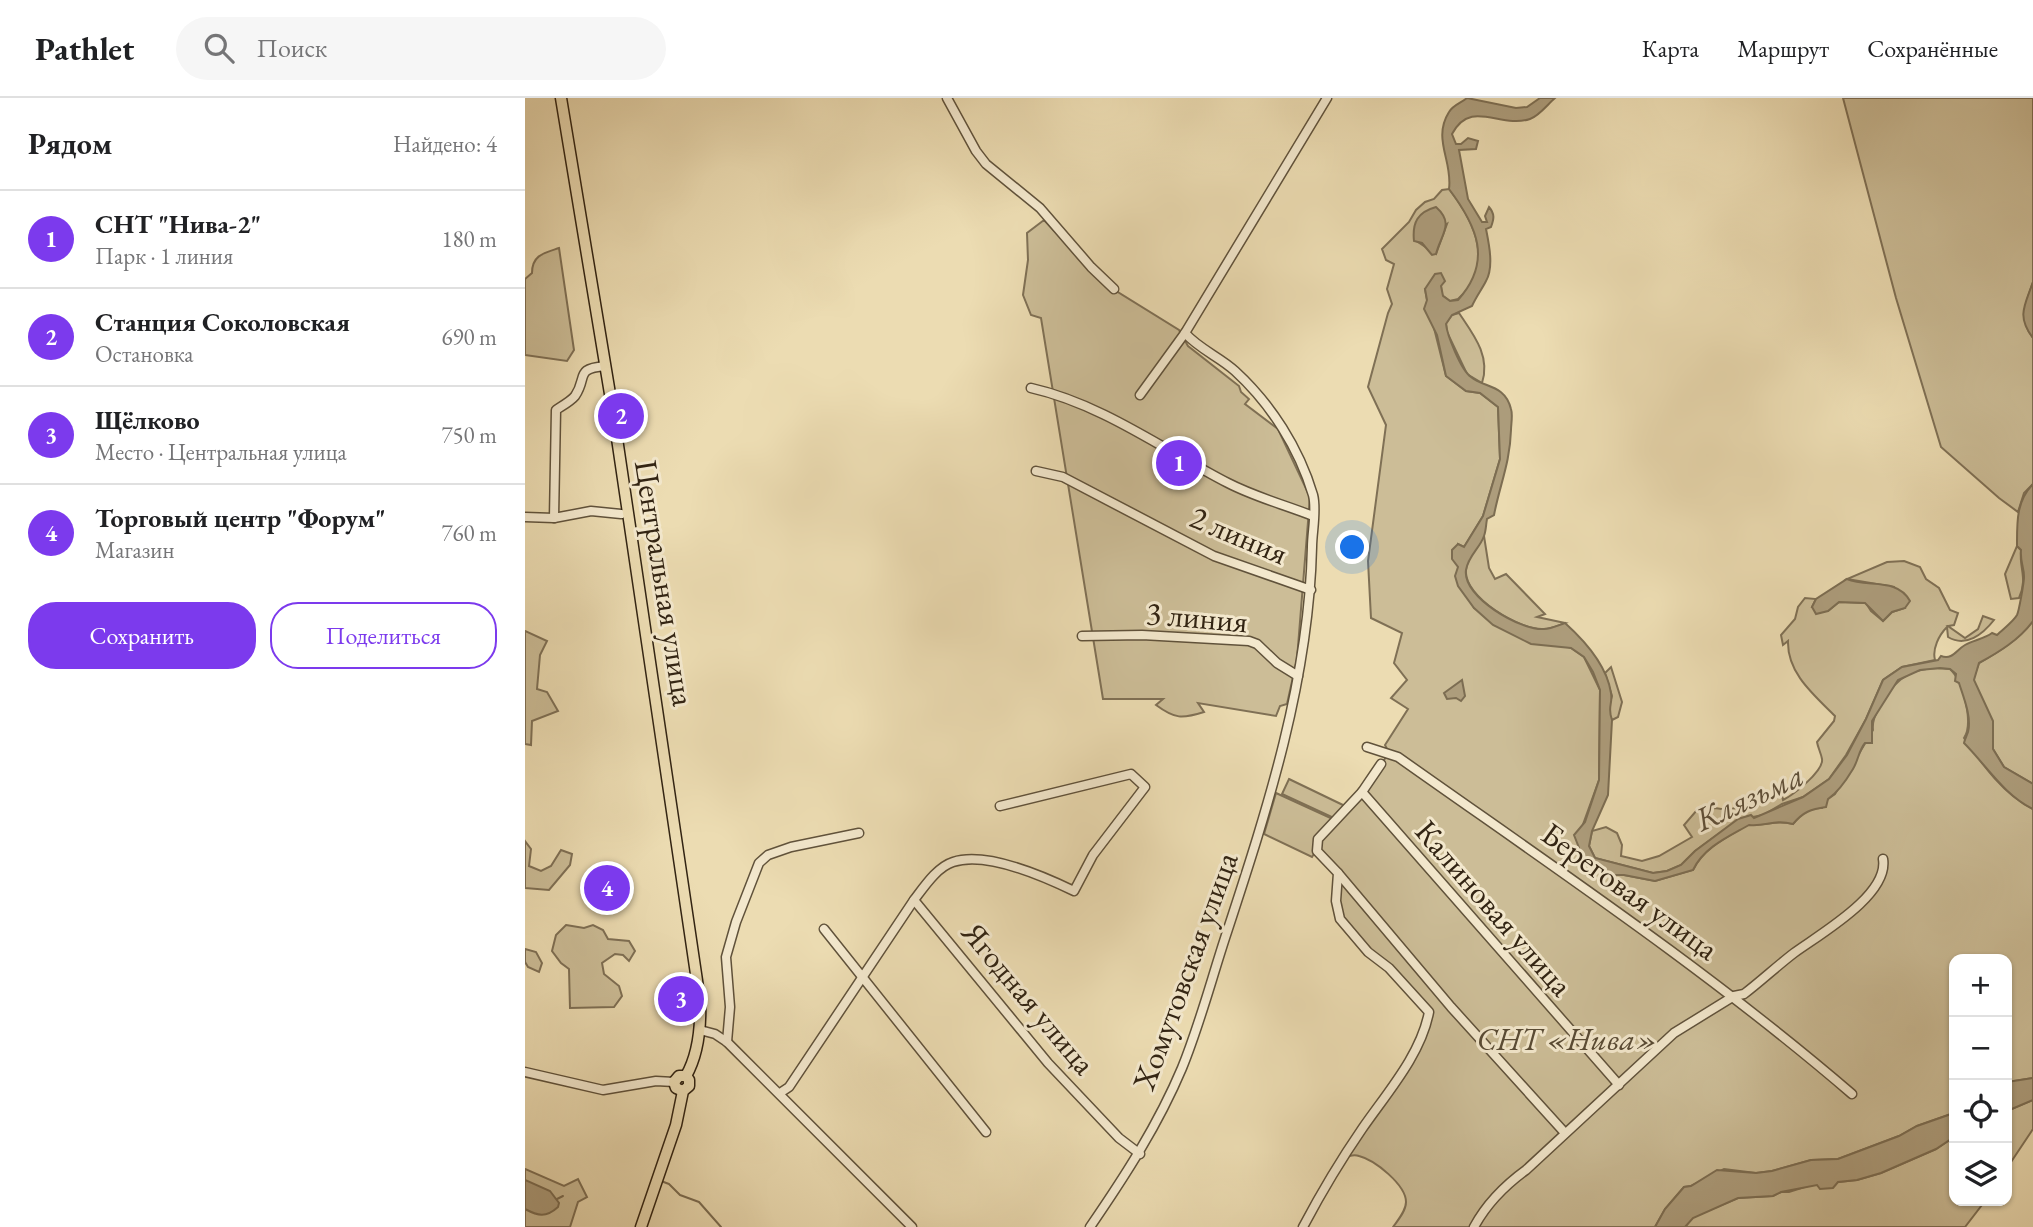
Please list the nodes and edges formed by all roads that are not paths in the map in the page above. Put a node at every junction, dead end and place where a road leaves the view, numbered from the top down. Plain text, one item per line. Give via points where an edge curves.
1 (561, 98) edge
2 (947, 98) edge
3 (1324, 99) edge
4 (1114, 289) dead end
5 (1185, 333) junction
6 (605, 366) junction
7 (1031, 388) dead end
8 (1140, 395) dead end
9 (1036, 471) dead end
10 (621, 514) dead end
11 (1313, 516) junction
12 (525, 517) edge
13 (554, 518) junction
14 (1311, 590) junction
15 (1082, 636) dead end
16 (1298, 676) junction
17 (1367, 747) dead end
18 (1381, 764) dead end
19 (1361, 792) junction
20 (1000, 806) dead end
21 (859, 834) dead end
22 (1883, 859) dead end
23 (1338, 873) junction
24 (914, 900) junction
25 (824, 929) dead end
26 (865, 977) junction
27 (1734, 996) junction
28 (700, 1030) junction
29 (727, 1042) junction
30 (525, 1072) edge
31 (686, 1076) junction
32 (674, 1082) junction
33 (1619, 1085) junction
34 (683, 1091) junction
35 (780, 1093) junction
36 (1852, 1094) dead end
37 (986, 1132) dead end
38 (1565, 1133) junction
39 (1140, 1154) junction
40 (641, 1227) edge
41 (912, 1227) edge
42 (1090, 1227) edge
43 (1303, 1227) edge
44 (1474, 1227) edge

1 - 6 main road, Центральная улица
2 - 4 street via 986,164 1040,208
3 - 5 street
5 - 8 street
5 - 11 street, Хомутовская улица via 1233,370 1277,419 1302,465 1314,498
6 - 13 street via 590,367 582,374 576,394 556,410
6 - 28 main road, Центральная улица via 691,932
7 - 11 street via 1056,394 1231,484
9 - 14 street, 2 линия via 1063,477 1214,556
10 - 13 street via 591,512
11 - 14 street, Хомутовская улица
12 - 13 street
14 - 16 street, Хомутовская улица
15 - 16 street, 3 линия via 1249,641
16 - 39 street, Хомутовская улица via 1260,831 1182,1067
17 - 27 street, Береговая улица via 1398,757
18 - 19 street
19 - 23 street via 1318,839 1321,858
19 - 33 street, Калиновая улица
20 - 24 street via 1131,774 1146,787 1093,855 1074,891 1013,866 983,860 953,862 936,873
21 - 29 street via 784,849 759,863 726,957
22 - 27 street via 1881,877 1864,901 1744,994
23 - 38 street
23 - 43 street via 1336,901 1341,919 1429,1012 1401,1076 1329,1177
24 - 26 street
24 - 39 street, Ягодная улица via 1048,1063
25 - 26 street
26 - 35 street via 789,1087
26 - 37 street
27 - 33 street via 1674,1032
27 - 36 street, Береговая улица
28 - 29 street
28 - 31 main road, Центральная улица
29 - 35 street
30 - 32 street via 603,1090
31 - 32 main road via 678,1076
31 - 34 main road, Центральная улица via 689,1086
32 - 34 main road
33 - 38 street
34 - 40 main road, Центральная улица
35 - 41 street
38 - 44 street via 1500,1192
39 - 42 street, Хомутовская улица

